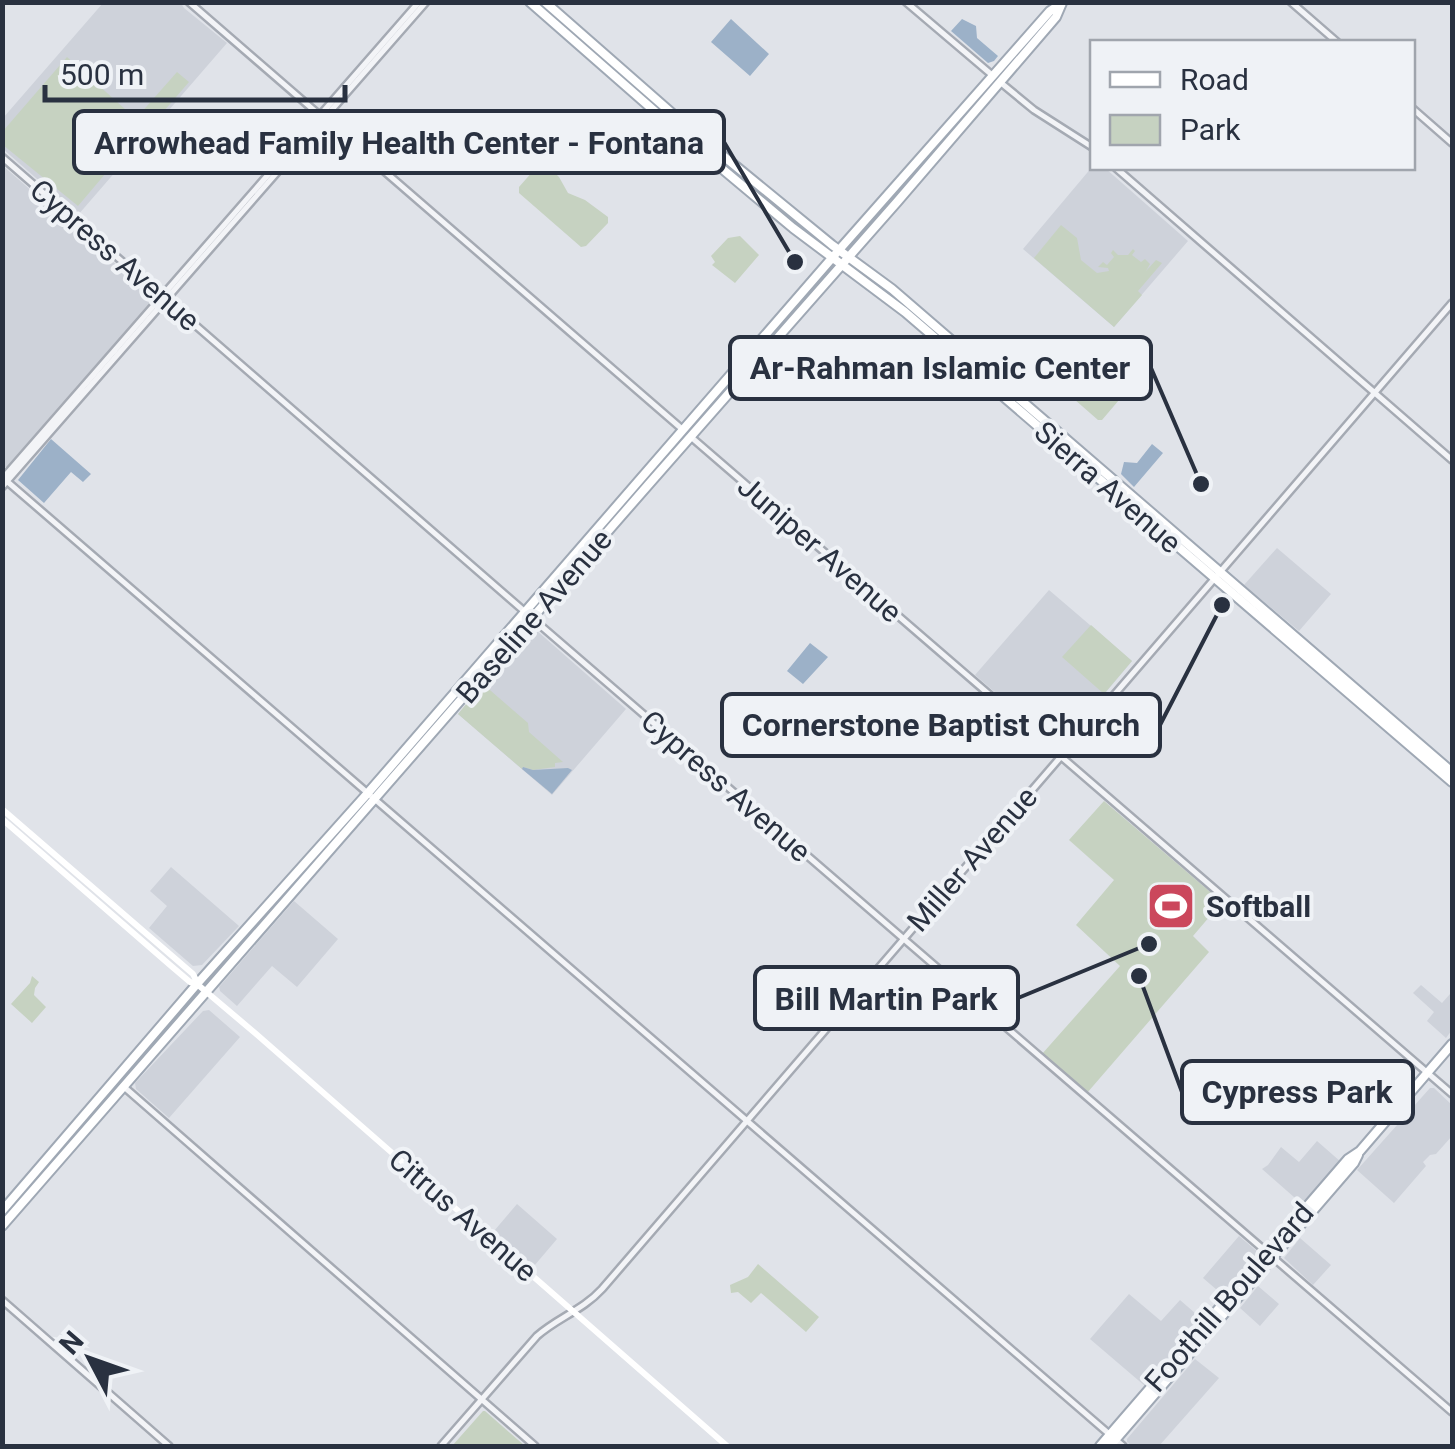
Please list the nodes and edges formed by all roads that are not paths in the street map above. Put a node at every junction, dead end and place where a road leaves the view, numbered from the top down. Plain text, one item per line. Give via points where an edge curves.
1 (190, 2) edge
2 (422, 2) edge
3 (530, 2) edge
4 (545, 2) edge
5 (906, 2) edge
6 (1290, 2) edge
7 (1062, 3) edge
8 (1336, 40) edge
9 (996, 78) junction
10 (1415, 111) edge
11 (322, 117) junction
12 (1452, 142) edge
13 (1090, 146) edge
14 (2, 157) edge
15 (1118, 170) edge
16 (839, 250) junction
17 (849, 257) junction
18 (832, 258) junction
19 (842, 265) junction
20 (164, 298) junction
21 (1452, 303) edge
22 (1374, 393) junction
23 (687, 433) junction
24 (1452, 460) edge
25 (4, 480) edge
26 (1217, 575) junction
27 (528, 615) junction
28 (1060, 757) junction
29 (1452, 772) edge
30 (1452, 782) edge
31 (371, 797) junction
32 (2, 809) edge
33 (2, 819) edge
34 (904, 939) junction
35 (197, 984) junction
36 (206, 992) junction
37 (1452, 1044) edge
38 (1428, 1073) junction
39 (123, 1086) junction
40 (1452, 1094) edge
41 (747, 1121) junction
42 (2, 1212) edge
43 (2, 1226) edge
44 (1271, 1255) junction
45 (2, 1300) edge
46 (574, 1312) junction
47 (482, 1400) junction
48 (1452, 1412) edge
49 (1115, 1442) edge
50 (169, 1446) edge
51 (441, 1446) edge
52 (535, 1446) edge
53 (727, 1446) edge
54 (1100, 1446) edge

1 - 11 street, Juniper Avenue
2 - 11 street
3 - 18 main road, Sierra Avenue
4 - 16 main road, Sierra Avenue
5 - 9 street
6 - 8 street
7 - 9 main road, Baseline Avenue
9 - 13 street
9 - 16 main road, Baseline Avenue
9 - 17 main road, Baseline Avenue
10 - 12 street
11 - 20 street
11 - 23 street, Juniper Avenue
14 - 20 street, Cypress Avenue
15 - 22 street
16 - 17 main road, Sierra Avenue
16 - 18 main road, Baseline Avenue
17 - 19 main road, Baseline Avenue
17 - 26 main road, Sierra Avenue
18 - 19 main road, Sierra Avenue
18 - 23 main road, Baseline Avenue
19 - 23 main road, Baseline Avenue
19 - 26 main road, Sierra Avenue
20 - 25 street
20 - 27 street, Cypress Avenue
21 - 22 street, Miller Avenue
22 - 24 street
22 - 26 street, Miller Avenue
23 - 27 main road, Baseline Avenue
23 - 28 street, Juniper Avenue
25 - 31 street
26 - 28 street, Miller Avenue
26 - 29 main road, Sierra Avenue
26 - 30 main road, Sierra Avenue
27 - 31 main road, Baseline Avenue
27 - 34 street, Cypress Avenue
28 - 34 street, Miller Avenue
28 - 38 street, Juniper Avenue
31 - 35 main road, Baseline Avenue
31 - 36 main road, Baseline Avenue
31 - 41 street
32 - 35 main road, Citrus Avenue
33 - 35 main road, Citrus Avenue
34 - 41 street, Miller Avenue
34 - 44 street, Cypress Avenue
35 - 36 main road, Citrus Avenue
35 - 42 main road, Baseline Avenue
36 - 39 main road, Baseline Avenue
36 - 46 main road, Citrus Avenue
37 - 38 main road, Foothill Boulevard
38 - 40 street, Juniper Avenue
38 - 44 main road, Foothill Boulevard
39 - 43 main road, Baseline Avenue
39 - 47 street
41 - 46 street, Miller Avenue
41 - 49 street
44 - 48 street, Cypress Avenue
44 - 49 main road, Foothill Boulevard
45 - 50 street
46 - 47 street, Miller Avenue via 537,1336
46 - 53 main road, Citrus Avenue
47 - 51 street, Miller Avenue
47 - 52 street
49 - 54 main road, Foothill Boulevard

